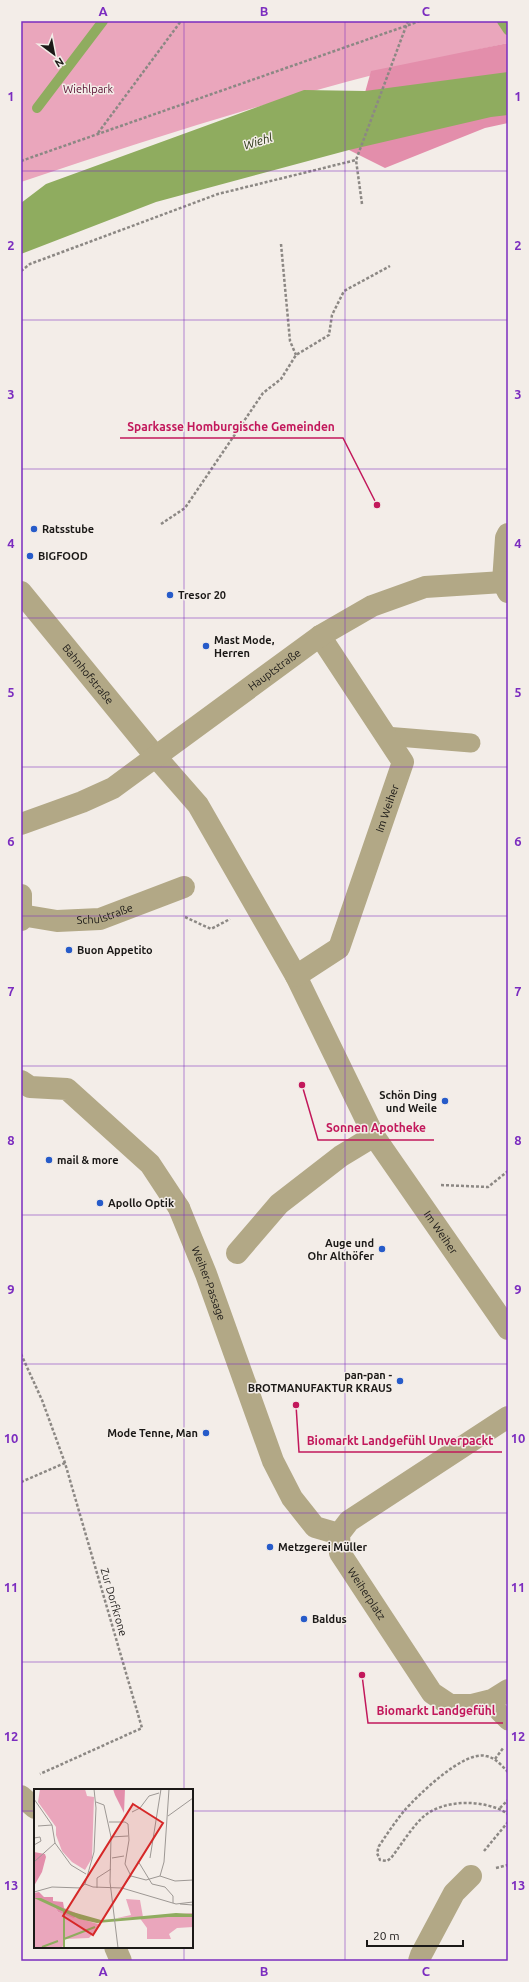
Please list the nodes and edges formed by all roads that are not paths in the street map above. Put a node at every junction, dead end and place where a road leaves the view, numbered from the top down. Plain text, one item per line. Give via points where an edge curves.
1 (508, 534) edge
2 (506, 587) edge
3 (21, 592) edge
4 (320, 636) junction
5 (385, 736) junction
6 (472, 743) dead end
7 (156, 757) junction
8 (21, 824) edge
9 (184, 887) dead end
10 (21, 895) edge
11 (22, 915) edge
12 (21, 920) edge
13 (296, 976) junction
14 (21, 1081) edge
15 (374, 1136) junction
16 (237, 1252) dead end
17 (508, 1329) edge
18 (508, 1417) edge
19 (340, 1534) junction
20 (500, 1695) edge
21 (508, 1721) edge
22 (21, 1796) edge
23 (34, 1807) edge
24 (471, 1876) dead end
25 (115, 1948) edge
26 (121, 1961) edge
27 (419, 1961) edge

1 - 2 street, Hauptstraße
2 - 4 street, Hauptstraße via 425,587 372,606
3 - 7 street, Bahnhofstraße
4 - 5 street, Im Weiher
4 - 7 street, Hauptstraße
5 - 6 lane
5 - 13 street, Im Weiher via 403,762 339,948
7 - 8 street, Hauptstraße via 113,788
7 - 13 street, Im Weiher via 198,805
9 - 11 street, Schulstraße via 100,918 57,920
10 - 11 street
11 - 12 street
13 - 15 street, Im Weiher
14 - 19 street, Weiher-Passage via 30,1087 67,1089 150,1164 179,1208 206,1274 273,1461 292,1498 315,1527
15 - 16 street via 341,1156 279,1204
15 - 17 street, Im Weiher
18 - 19 street via 349,1521
19 - 20 street, Weiherplatz via 340,1553 432,1693 450,1706 472,1705
20 - 21 lane via 498,1712
22 - 23 street
24 - 27 street via 454,1893
25 - 26 street

